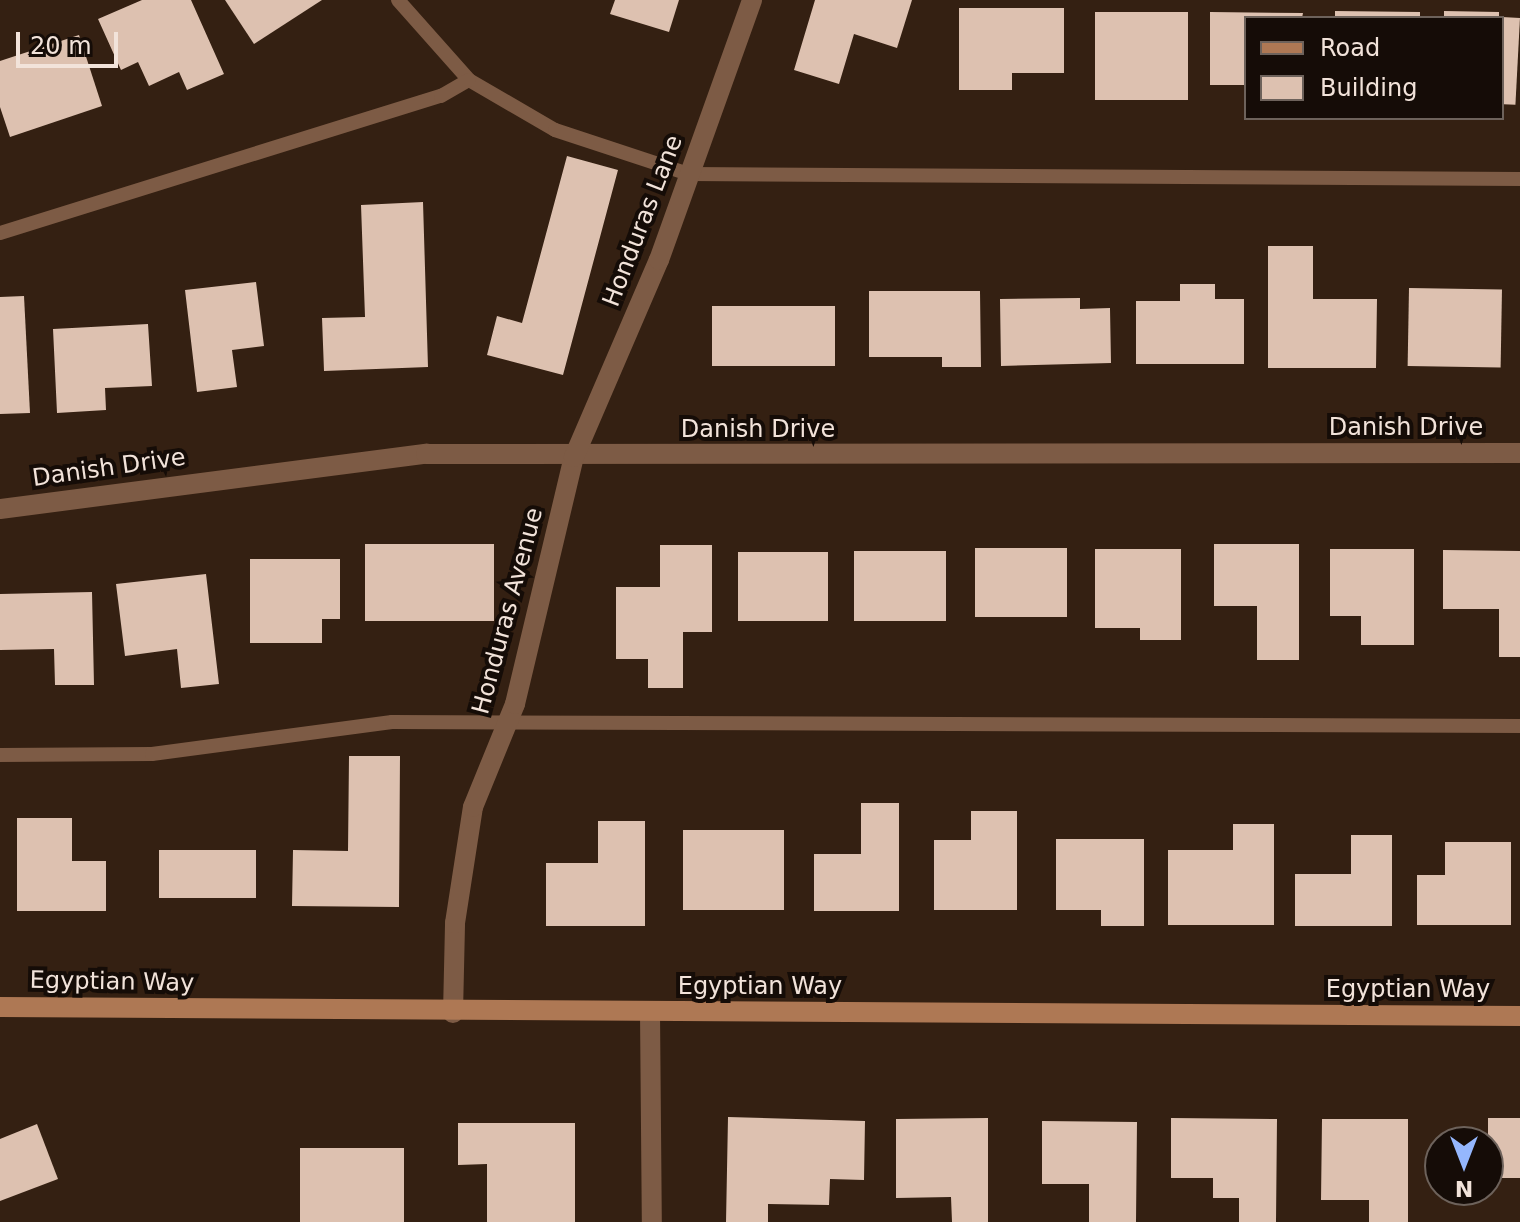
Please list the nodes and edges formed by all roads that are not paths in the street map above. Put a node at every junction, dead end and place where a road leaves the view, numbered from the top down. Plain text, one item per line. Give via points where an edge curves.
1 (398, 0) edge
2 (752, 0) edge
3 (469, 80) junction
4 (689, 174) junction
5 (1520, 179) edge
6 (0, 233) edge
7 (1520, 453) edge
8 (574, 457) junction
9 (0, 509) edge
10 (508, 721) junction
11 (1520, 726) edge
12 (0, 755) edge
13 (0, 1007) edge
14 (453, 1013) junction
15 (650, 1013) junction
16 (1520, 1016) edge
17 (652, 1222) edge

1 - 3 lane
2 - 4 street, Honduras Lane
3 - 4 lane via 555,130
3 - 6 lane via 441,96
4 - 5 lane
4 - 8 street, Honduras Lane via 659,260
7 - 8 street, Danish Drive
8 - 9 street, Danish Drive via 426,454
8 - 10 street, Honduras Avenue
10 - 11 lane
10 - 12 lane via 392,722 152,754
10 - 14 street, Honduras Avenue via 473,807 455,923
13 - 14 street, Egyptian Way
14 - 15 street, Egyptian Way
15 - 16 street, Egyptian Way
15 - 17 street

